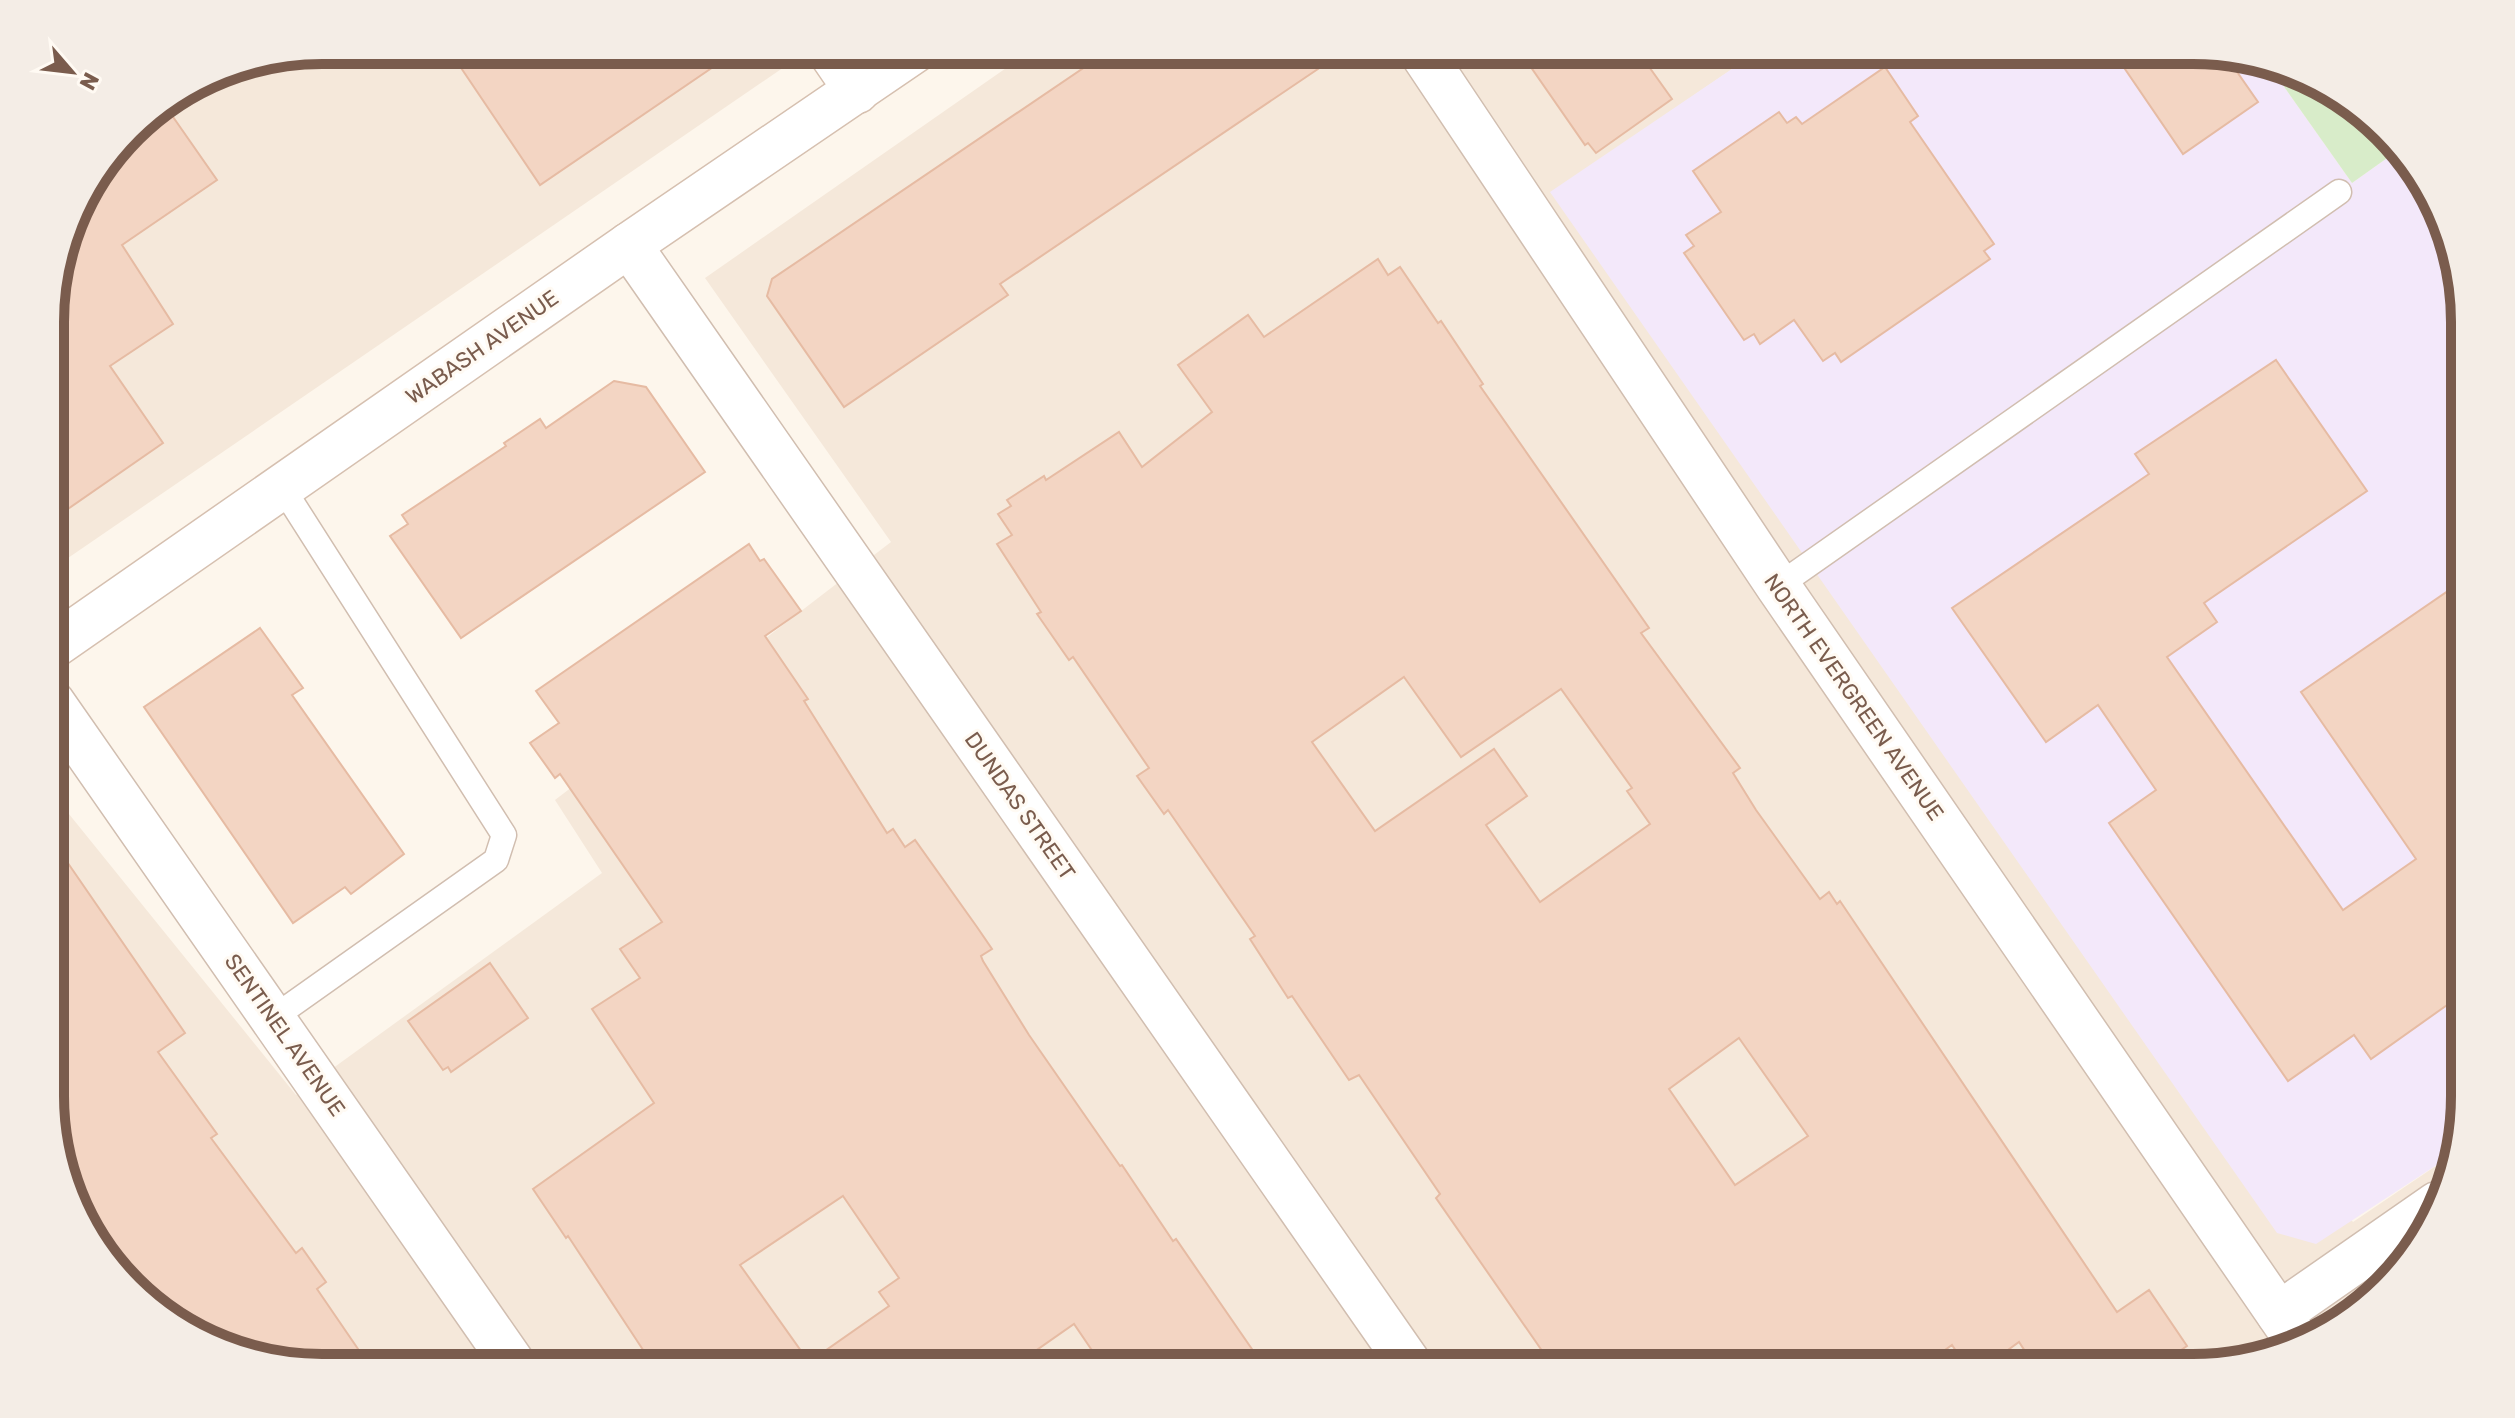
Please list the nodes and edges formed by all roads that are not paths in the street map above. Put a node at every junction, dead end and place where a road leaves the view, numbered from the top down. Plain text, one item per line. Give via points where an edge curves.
1 (839, 64) edge
2 (895, 64) edge
3 (1429, 64) edge
4 (857, 91) junction
5 (2339, 192) dead end
6 (629, 245) junction
7 (282, 487) junction
8 (1778, 586) junction
9 (64, 639) edge
10 (64, 719) edge
11 (273, 1018) junction
12 (2419, 1219) edge
13 (2288, 1326) edge
14 (1402, 1353) edge
15 (506, 1354) edge

1 - 4 street
2 - 4 street, WABASH AVENUE
3 - 8 street, NORTH EVERGREEN AVENUE
4 - 6 street, WABASH AVENUE
5 - 8 lane
6 - 7 street, WABASH AVENUE
6 - 14 street, DUNDAS STREET
7 - 9 street, WABASH AVENUE
7 - 11 lane via 504,835 496,860
8 - 13 street, NORTH EVERGREEN AVENUE
10 - 11 street, SENTINEL AVENUE
11 - 15 street, SENTINEL AVENUE
12 - 13 street

